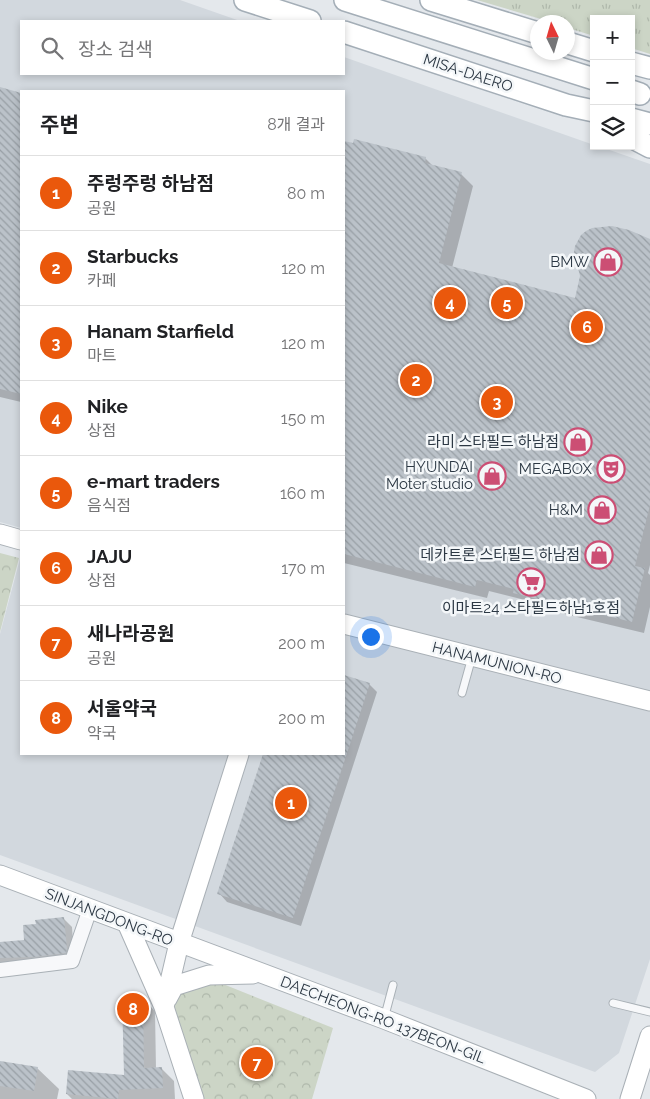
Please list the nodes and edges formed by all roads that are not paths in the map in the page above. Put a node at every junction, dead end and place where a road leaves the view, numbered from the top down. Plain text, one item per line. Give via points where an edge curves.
1 (245, 0) edge
2 (345, 0) edge
3 (432, 0) edge
4 (307, 20) edge
5 (530, 31) edge
6 (345, 32) edge
7 (575, 45) edge
8 (590, 50) edge
9 (635, 63) edge
10 (650, 68) edge
11 (590, 79) edge
12 (566, 104) junction
13 (590, 110) edge
14 (590, 116) edge
15 (635, 120) edge
16 (650, 124) edge
17 (635, 139) edge
18 (650, 147) edge
19 (0, 534) edge
20 (20, 540) edge
21 (345, 624) edge
22 (472, 657) junction
23 (462, 693) dead end
24 (650, 702) edge
25 (239, 755) edge
26 (0, 876) edge
27 (90, 909) junction
28 (127, 923) junction
29 (179, 943) junction
30 (0, 970) edge
31 (262, 974) junction
32 (393, 985) dead end
33 (613, 1002) dead end
34 (164, 1007) junction
35 (650, 1012) edge
36 (384, 1019) junction
37 (650, 1036) edge
38 (194, 1099) edge
39 (586, 1099) edge
40 (630, 1099) edge

1 - 4 main road
2 - 11 main road
3 - 5 main road
6 - 12 main road, MISA-DAERO
7 - 8 main road
9 - 10 main road
12 - 13 main road, MISA-DAERO
12 - 14 main road
15 - 16 main road
17 - 18 main road
19 - 20 main road
21 - 22 main road, HANAMUNION-RO
22 - 23 lane
22 - 24 main road, HANAMUNION-RO
25 - 29 main road
26 - 27 main road, SINJANGDONG-RO
27 - 28 main road, SINJANGDONG-RO
27 - 30 street via 72,962
28 - 29 main road, SINJANGDONG-RO
28 - 34 main road
29 - 31 main road, DAECHEONG-RO 137BEON-GIL
29 - 34 main road, SINJANGDONG-RO
31 - 34 main road via 209,976 174,986
31 - 36 main road, DAECHEONG-RO 137BEON-GIL
32 - 36 lane
33 - 35 lane
34 - 38 main road
36 - 39 main road, DAECHEONG-RO 137BEON-GIL
37 - 40 main road

